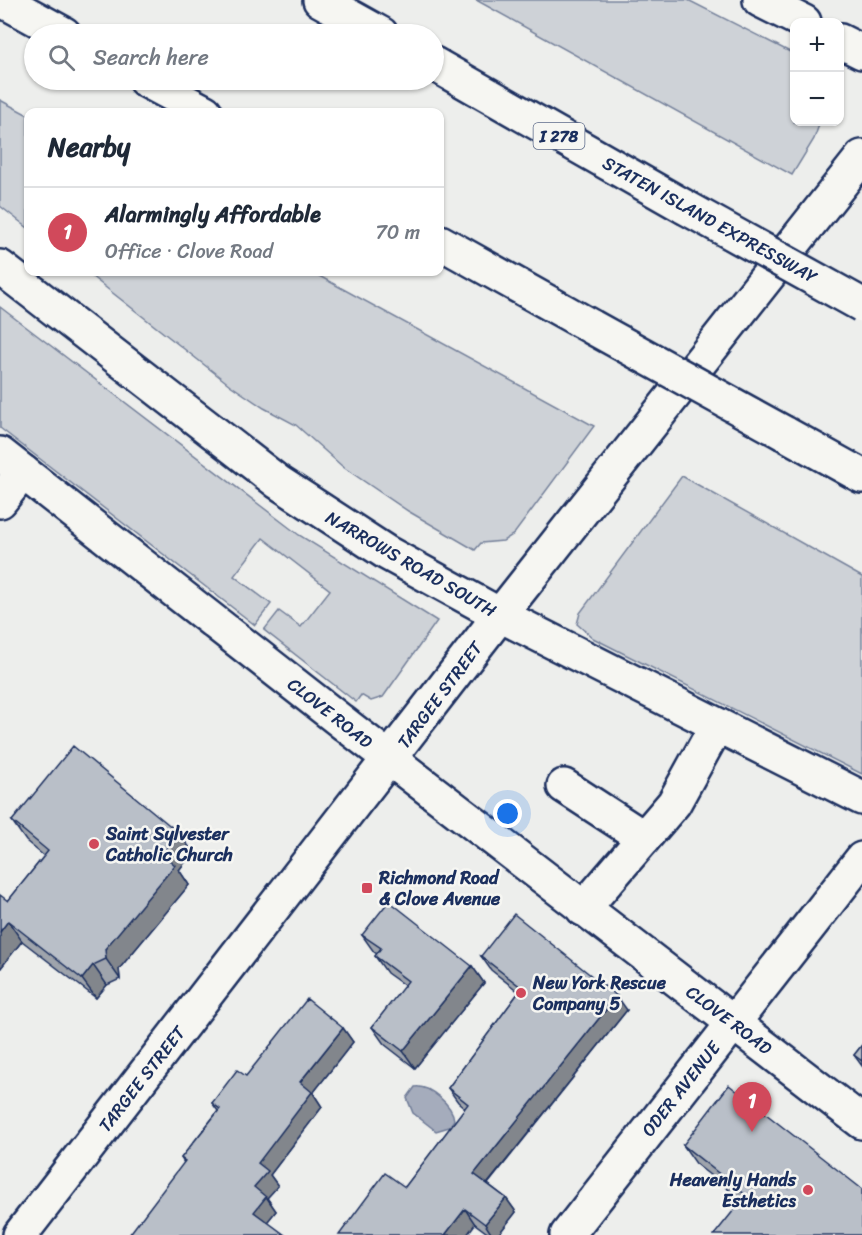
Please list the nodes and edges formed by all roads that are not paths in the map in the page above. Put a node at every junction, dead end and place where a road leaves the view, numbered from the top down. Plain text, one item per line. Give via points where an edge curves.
1 (2, 0) edge
2 (320, 0) edge
3 (760, 0) edge
4 (796, 18) edge
5 (46, 24) edge
6 (363, 24) edge
7 (844, 42) edge
8 (862, 52) edge
9 (444, 70) edge
10 (164, 90) edge
11 (198, 108) edge
12 (862, 156) edge
13 (444, 244) edge
14 (0, 267) edge
15 (862, 305) edge
16 (12, 463) edge
17 (862, 476) edge
18 (0, 501) edge
19 (500, 615) junction
20 (717, 725) junction
21 (390, 759) junction
22 (564, 786) dead end
23 (862, 798) edge
24 (644, 838) junction
25 (862, 859) edge
26 (583, 909) junction
27 (733, 1023) junction
28 (862, 1122) edge
29 (20, 1235) edge
30 (567, 1235) edge

1 - 5 main road
2 - 6 main road
3 - 4 main road
7 - 8 main road
9 - 15 main road, STATEN ISLAND EXPRESSWAY / I 278, bridge
10 - 11 main road
12 - 19 main road, TARGEE STREET
13 - 17 main road, bridge
14 - 19 main road, NARROWS ROAD SOUTH via 278,482 387,553
16 - 18 main road
16 - 21 main road, CLOVE ROAD
19 - 20 main road, NARROWS ROAD SOUTH
19 - 21 main road, TARGEE STREET
20 - 23 main road, NARROWS ROAD SOUTH
20 - 24 main road via 674,803
21 - 26 main road, CLOVE ROAD
21 - 29 main road, TARGEE STREET
22 - 24 main road
24 - 26 main road
25 - 27 main road, ODER AVENUE
26 - 27 main road, CLOVE ROAD
27 - 28 main road, CLOVE ROAD
27 - 30 main road, ODER AVENUE

